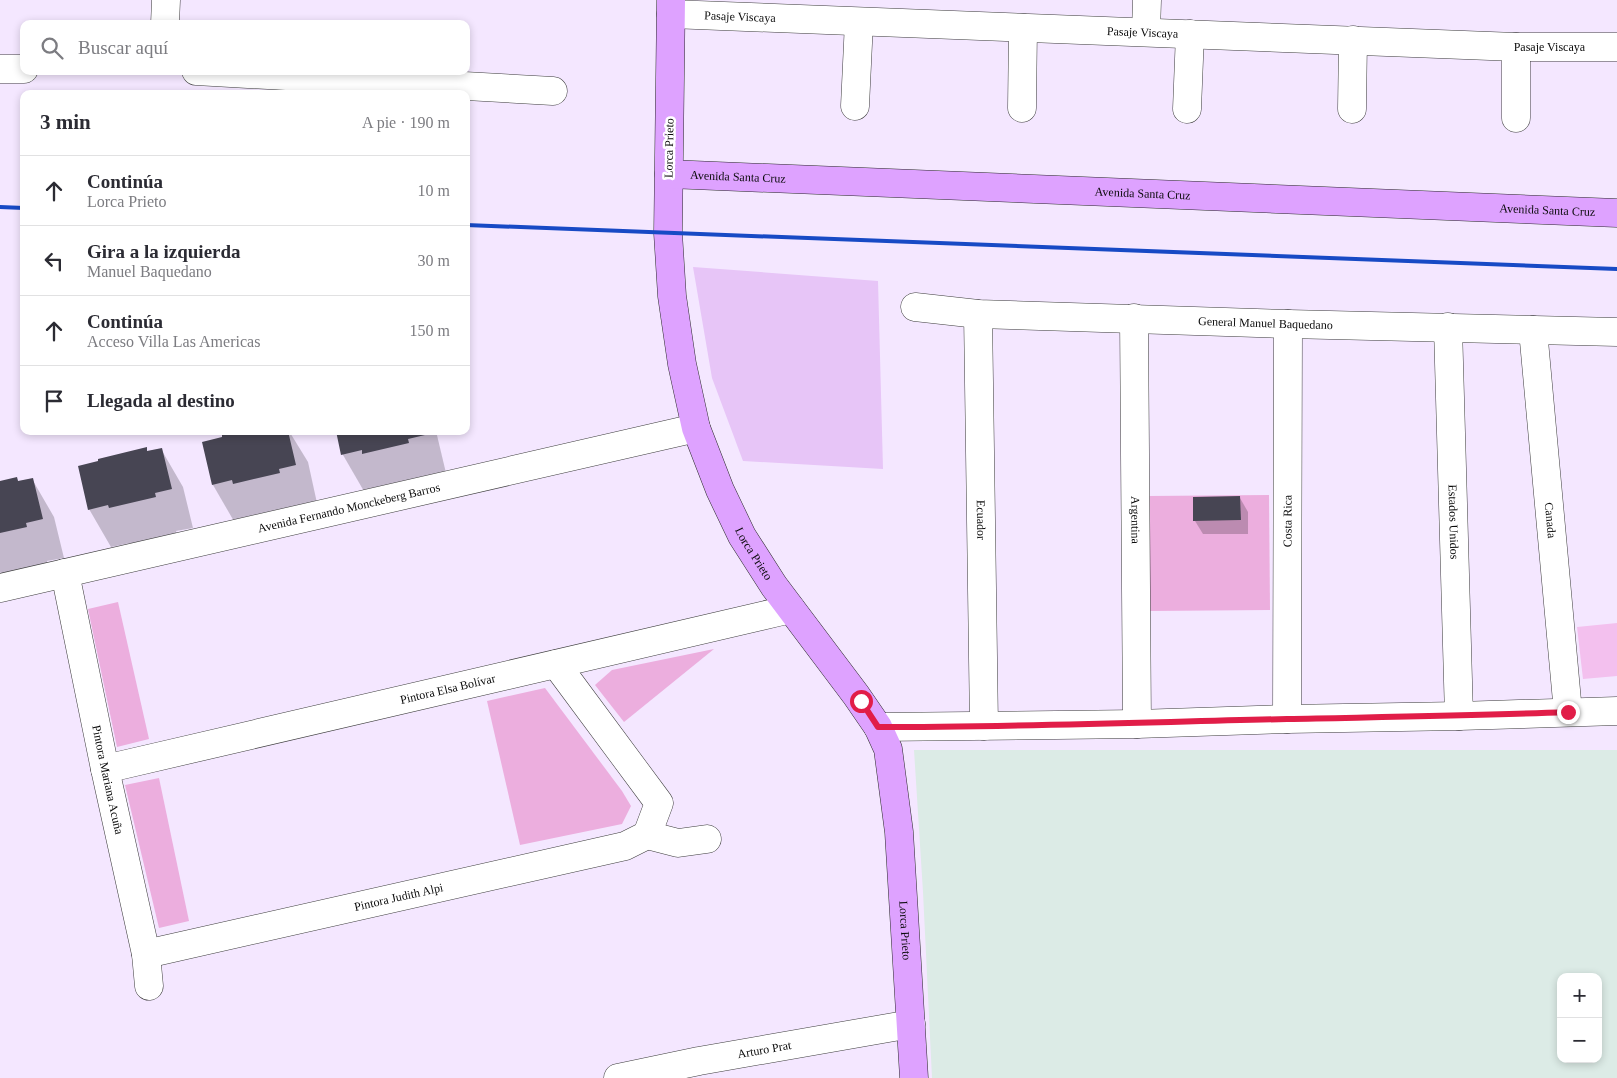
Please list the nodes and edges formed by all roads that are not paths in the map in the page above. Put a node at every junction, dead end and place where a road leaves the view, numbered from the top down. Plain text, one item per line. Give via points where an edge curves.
1 (166, 0) edge
2 (1147, 0) edge
3 (671, 7) edge
4 (165, 20) edge
5 (859, 22) junction
6 (1023, 28) junction
7 (1146, 31) junction
8 (1190, 34) junction
9 (1353, 40) junction
10 (1516, 46) junction
11 (1617, 47) edge
12 (0, 69) edge
13 (20, 69) edge
14 (267, 75) edge
15 (553, 91) dead end
16 (855, 106) dead end
17 (1022, 108) dead end
18 (1187, 109) dead end
19 (1352, 109) dead end
20 (1516, 118) dead end
21 (669, 174) junction
22 (1617, 213) edge
23 (915, 307) dead end
24 (978, 314) junction
25 (1134, 318) junction
26 (1288, 324) junction
27 (1448, 328) junction
28 (1533, 330) junction
29 (1617, 332) edge
30 (696, 428) junction
31 (65, 573) junction
32 (0, 588) edge
33 (791, 609) junction
34 (556, 664) junction
35 (1617, 711) edge
36 (1568, 712) junction
37 (1459, 716) junction
38 (1287, 719) junction
39 (1137, 724) junction
40 (984, 726) junction
41 (878, 727) junction
42 (105, 769) junction
43 (647, 834) junction
44 (707, 840) dead end
45 (146, 954) junction
46 (149, 986) dead end
47 (911, 1024) junction
48 (618, 1078) edge
49 (914, 1078) edge

1 - 4 street
2 - 7 street
3 - 5 street, Pasaje Viscaya
3 - 21 main road, Lorca Prieto
5 - 6 street, Pasaje Viscaya
5 - 16 street
6 - 7 street, Pasaje Viscaya
6 - 17 street
7 - 8 street, Pasaje Viscaya
8 - 9 street, Pasaje Viscaya
8 - 18 street
9 - 10 street, Pasaje Viscaya
9 - 19 street
10 - 11 street, Pasaje Viscaya
10 - 20 street
12 - 13 street
14 - 15 street
21 - 22 main road, Avenida Santa Cruz
21 - 30 main road, Lorca Prieto via 672,296
23 - 24 street, General Manuel Baquedano
24 - 25 street, General Manuel Baquedano
24 - 40 street, Ecuador
25 - 26 street, General Manuel Baquedano
25 - 39 street, Argentina
26 - 27 street, General Manuel Baquedano
26 - 38 street, Costa Rica
27 - 28 street, General Manuel Baquedano
27 - 37 street, Estados Unidos
28 - 29 street, General Manuel Baquedano
28 - 36 street, Canada
30 - 31 street, Avenida Fernando Monckeberg Barros
30 - 33 main road, Lorca Prieto via 742,536
31 - 32 street, Avenida Fernando Monckeberg Barros
31 - 42 street, Pintora Mariana Acuña
33 - 34 street, Pintora Elsa Bolívar
33 - 41 main road, Lorca Prieto
34 - 42 street, Pintora Elsa Bolívar
34 - 43 street via 659,803
35 - 36 street
36 - 37 street
37 - 38 street
38 - 39 street
39 - 40 street
40 - 41 street
41 - 47 main road, Lorca Prieto via 888,749 894,784
42 - 45 street, Pintora Mariana Acuña
43 - 44 street via 678,843
43 - 45 street, Pintora Judith Alpi via 625,846
45 - 46 street, Pintora Mariana Acuña
47 - 48 street, Arturo Prat
47 - 49 main road, Lorca Prieto

